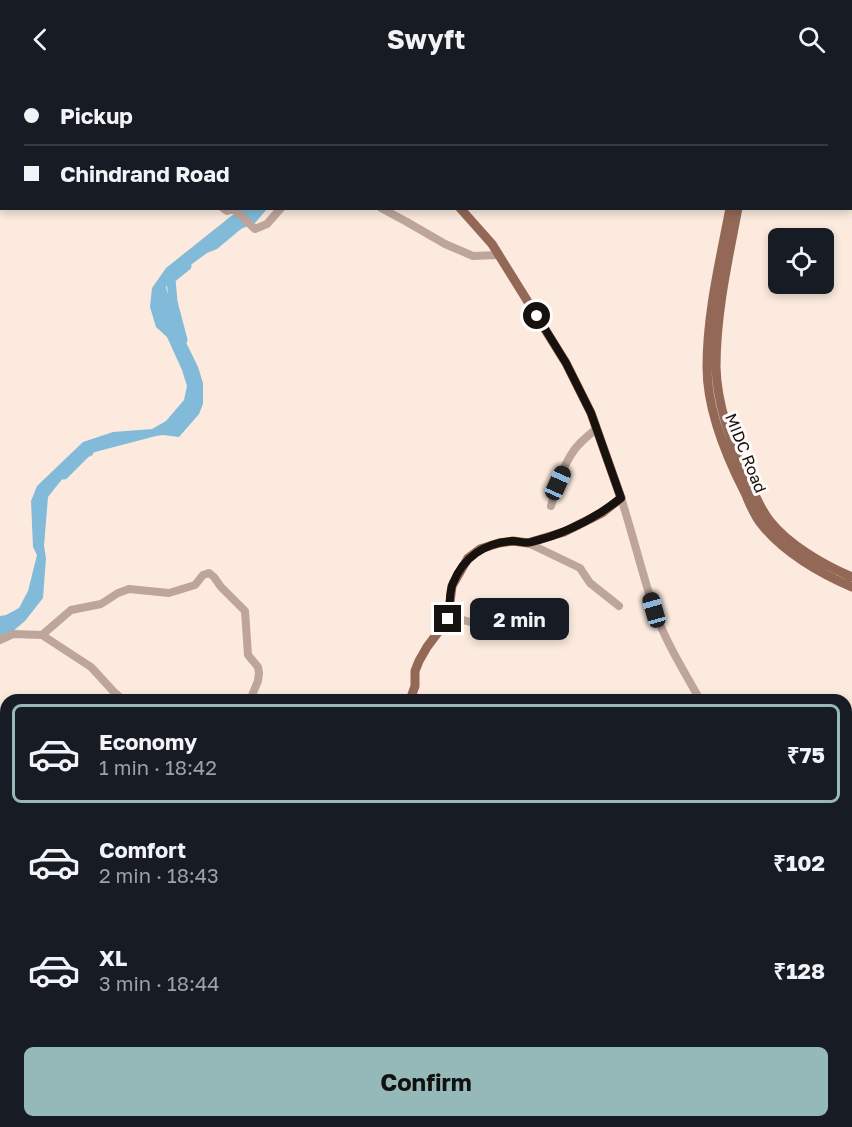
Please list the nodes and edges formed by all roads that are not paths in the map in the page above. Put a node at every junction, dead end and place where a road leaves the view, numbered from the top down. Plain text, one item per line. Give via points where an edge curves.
1 (235, 210) edge
2 (279, 210) edge
3 (385, 210) edge
4 (462, 210) edge
5 (730, 210) edge
6 (738, 210) edge
7 (499, 255) junction
8 (596, 429) junction
9 (621, 498) junction
10 (551, 506) dead end
11 (528, 543) junction
12 (852, 577) edge
13 (852, 587) edge
14 (619, 606) dead end
15 (450, 617) junction
16 (509, 633) dead end
17 (42, 635) junction
18 (0, 640) edge
19 (115, 694) edge
20 (253, 694) edge
21 (412, 694) edge
22 (697, 694) edge

1 - 2 street via 255,229 267,224
3 - 7 street via 473,256
4 - 7 main road
5 - 13 main road, MIDC Road via 709,328 707,370 714,415 733,470 761,525 805,562
6 - 12 main road, MIDC Road via 718,329 716,369 722,413 741,466 769,519 810,554
7 - 8 main road via 566,363
8 - 9 main road
8 - 10 street via 569,458
9 - 11 main road via 583,523
9 - 22 street via 654,610
11 - 14 street via 580,567 590,583
11 - 15 main road via 499,543 468,558 452,586
15 - 16 street
15 - 21 main road via 419,661
17 - 18 street via 13,633
17 - 19 street via 91,667
17 - 20 street via 71,610 100,604 123,590 169,593 195,585 209,573 245,611 248,655 259,673

